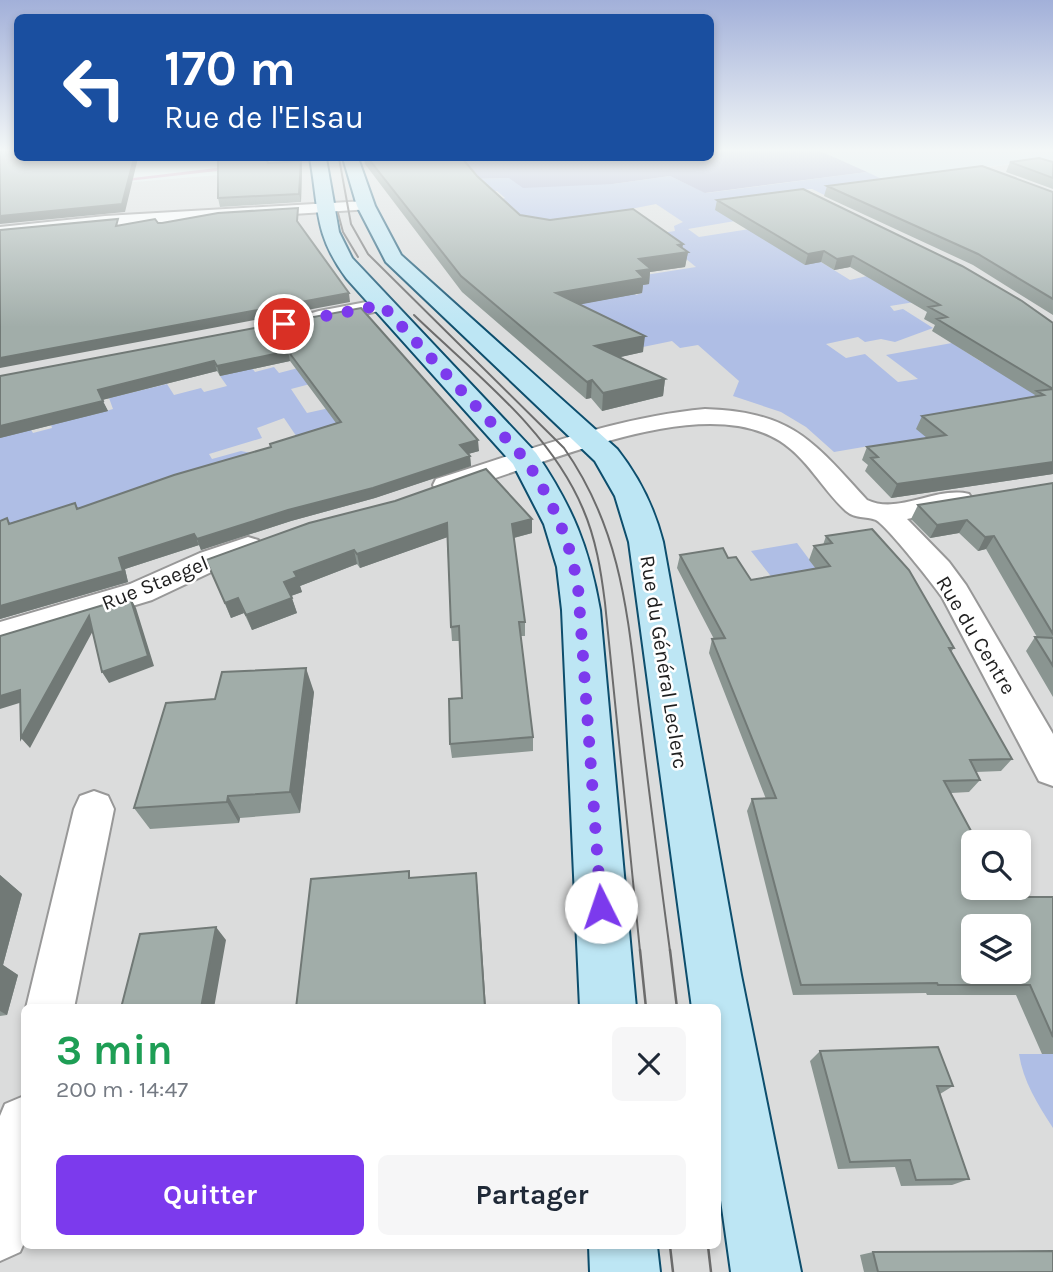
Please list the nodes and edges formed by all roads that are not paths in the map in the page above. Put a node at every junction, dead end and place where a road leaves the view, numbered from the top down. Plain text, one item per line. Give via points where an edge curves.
1 (341, 208) edge
2 (367, 208) edge
3 (324, 210) junction
4 (0, 232) edge
5 (382, 305) junction
6 (294, 322) edge
7 (590, 440) junction
8 (525, 459) junction
9 (985, 495) edge
10 (418, 496) edge
11 (884, 512) junction
12 (276, 538) edge
13 (0, 635) edge
14 (1053, 768) edge
15 (94, 809) dead end
16 (51, 1004) edge
17 (608, 1004) edge
18 (718, 1004) edge
19 (721, 1018) edge
20 (21, 1137) edge
21 (0, 1232) edge
22 (623, 1249) edge
23 (625, 1272) edge
24 (766, 1272) edge

1 - 3 street
2 - 7 main road, Rue du Général Leclerc via 389,253 408,274
3 - 4 street via 105,221
3 - 5 main road via 333,246
5 - 6 street
5 - 8 main road
7 - 8 street
7 - 11 street via 681,418 754,422 797,442 862,510
7 - 18 main road, Rue du Général Leclerc via 613,463 627,488 646,542
8 - 10 street
8 - 17 main road via 561,524 578,587
9 - 11 street
11 - 14 street, Rue du Centre via 955,593
12 - 13 street, Rue Staegel via 211,560 141,592
15 - 16 street
19 - 24 main road, Rue du Général Leclerc
20 - 21 street
22 - 23 main road

